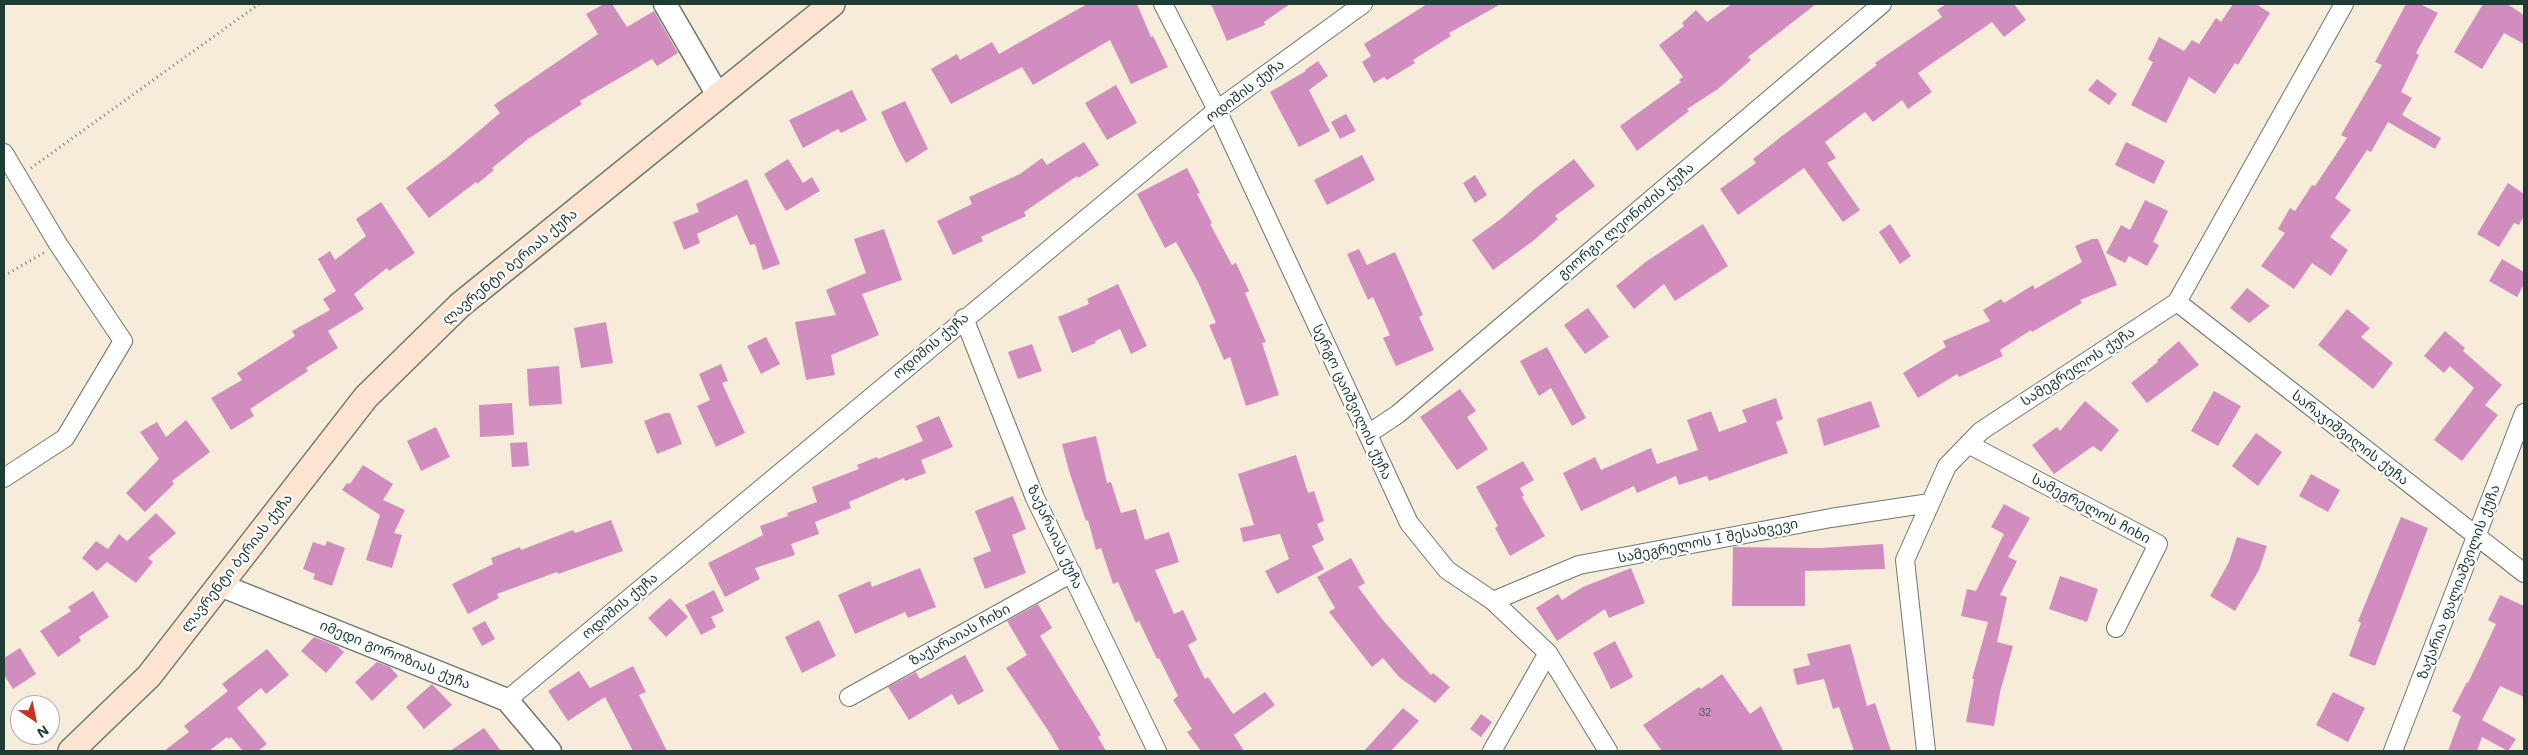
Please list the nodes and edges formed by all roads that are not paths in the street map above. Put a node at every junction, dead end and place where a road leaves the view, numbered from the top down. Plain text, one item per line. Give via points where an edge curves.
1 (665, 4) edge
2 (832, 4) edge
3 (1163, 4) edge
4 (1363, 4) edge
5 (1882, 4) edge
6 (2344, 4) edge
7 (719, 97) junction
8 (1217, 110) junction
9 (4, 152) edge
10 (2177, 302) junction
11 (964, 318) junction
12 (2524, 413) edge
13 (1368, 434) junction
14 (1968, 444) junction
15 (4, 478) edge
16 (1930, 503) junction
17 (2477, 538) junction
18 (1072, 574) junction
19 (2524, 574) edge
20 (220, 585) junction
21 (1493, 602) junction
22 (2116, 628) dead end
23 (1548, 653) junction
24 (848, 697) dead end
25 (507, 700) junction
26 (71, 751) edge
27 (550, 751) edge
28 (1157, 751) edge
29 (1492, 751) edge
30 (1608, 751) edge
31 (1926, 751) edge
32 (2393, 751) edge

1 - 7 street
2 - 7 main road, ლავრენტი ბერიას ქუჩა
3 - 8 street, სერგო ცაიშვილის ქუჩა
4 - 8 street, ოდიშის ქუჩა
5 - 13 street, გიორგი ლეონიძის ქუჩა via 1406,407
6 - 10 street, სამეგრელოს ქუჩა
7 - 20 main road, ლავრენტი ბერიას ქუჩა via 460,305 366,397
8 - 11 street, ოდიშის ქუჩა
8 - 13 street, სერგო ცაიშვილის ქუჩა
9 - 15 street via 58,244 123,341 65,438
10 - 14 street, სამეგრელოს ქუჩა via 1981,431
10 - 17 street, სარაჯიშვილის ქუჩა
11 - 18 street, ზაქარაიას ქუჩა via 1035,498
11 - 25 street, ოდიშის ქუჩა
12 - 17 street, ზაქარია ფალიაშვილის ქუჩა
13 - 21 street, სერგო ცაიშვილის ქუჩა via 1409,523 1447,570
14 - 16 street, სამეგრელოს ქუჩა via 1947,466
14 - 22 street, სამეგრელოს ჩიხი via 2158,544
16 - 21 street, სამეგრელოს I შესახვევი via 1579,565
16 - 31 street, სამეგრელოს ქუჩა via 1905,560
17 - 19 street, სარაჯიშვილის ქუჩა
17 - 32 street, ზაქარია ფალიაშვილის ქუჩა
18 - 24 street, ზაქარაიას ჩიხი
18 - 28 street, ზაქარაიას ქუჩა
20 - 25 street, იმედი გოროზიას ქუჩა
20 - 26 main road, ლავრენტი ბერიას ქუჩა via 149,676
21 - 23 street, სერგო ცაიშვილის ქუჩა
23 - 29 street
23 - 30 street, სერგო ცაიშვილის ქუჩა
25 - 27 street, იმედი გოროზიას ქუჩა

